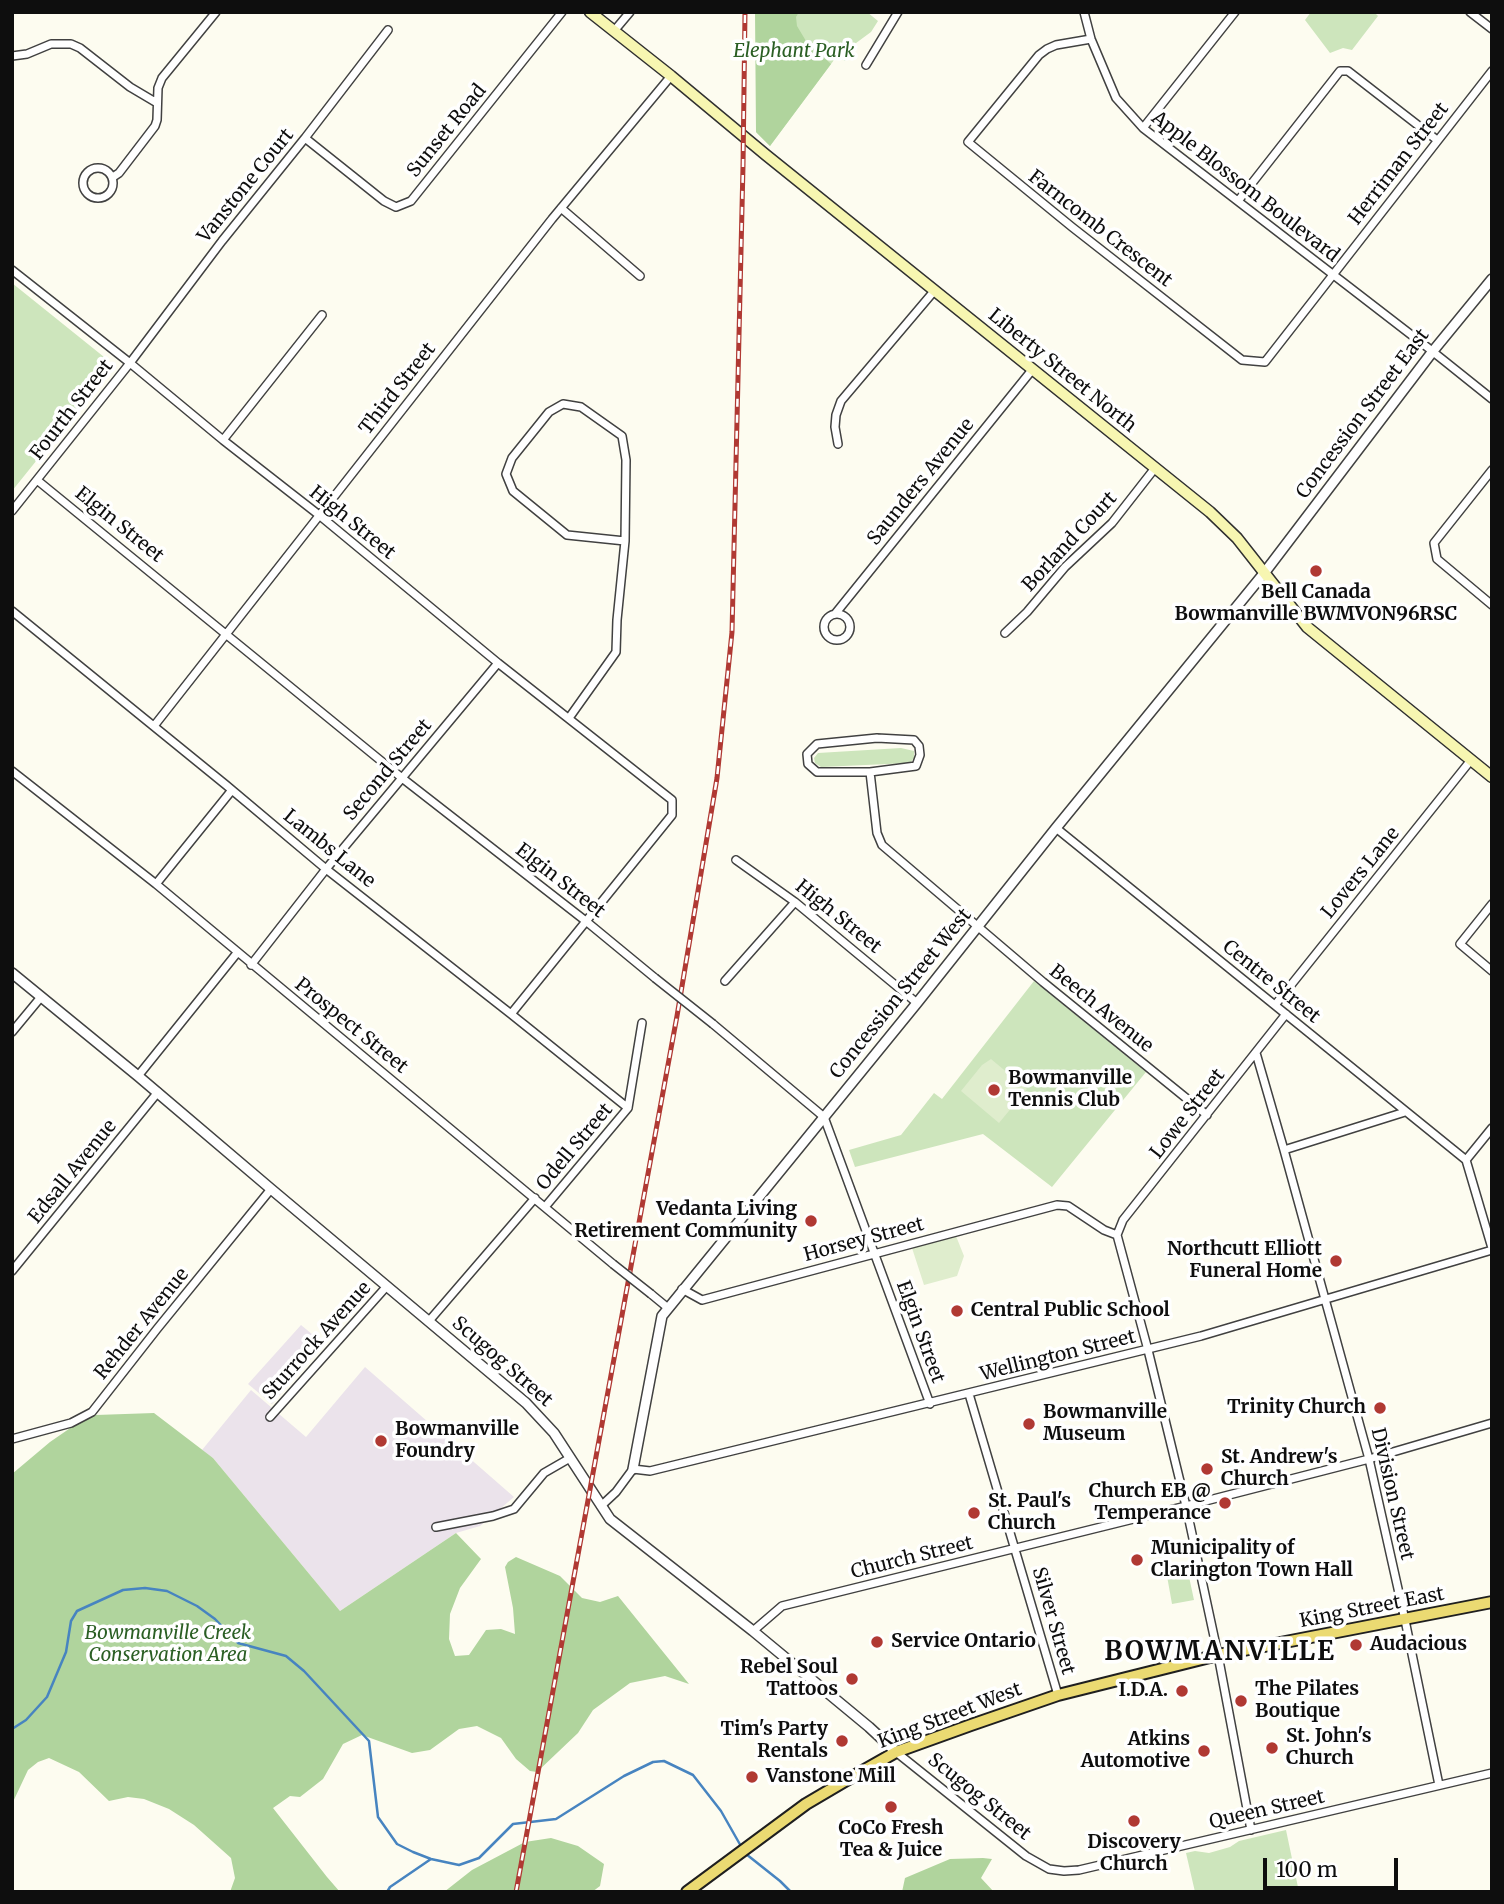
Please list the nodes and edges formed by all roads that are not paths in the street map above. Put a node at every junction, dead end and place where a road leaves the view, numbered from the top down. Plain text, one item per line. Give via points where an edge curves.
1 (216, 12) edge
2 (562, 12) edge
3 (590, 12) edge
4 (630, 12) edge
5 (898, 12) edge
6 (1084, 12) edge
7 (1235, 12) edge
8 (1470, 12) edge
9 (1492, 29) edge
10 (388, 30) dead end
11 (614, 31) junction
12 (1091, 39) junction
13 (12, 56) edge
14 (866, 65) dead end
15 (1492, 71) edge
16 (671, 76) junction
17 (157, 103) junction
18 (1143, 128) junction
19 (305, 138) junction
20 (1437, 141) junction
21 (113, 177) junction
22 (1238, 201) junction
23 (561, 208) junction
24 (12, 270) edge
25 (640, 276) dead end
26 (1333, 276) junction
27 (1492, 279) edge
28 (935, 290) junction
29 (322, 315) dead end
30 (1433, 351) junction
31 (130, 363) junction
32 (1032, 370) junction
33 (1492, 399) edge
34 (223, 440) junction
35 (838, 444) dead end
36 (1155, 468) junction
37 (1492, 470) edge
38 (37, 480) junction
39 (12, 511) edge
40 (319, 515) junction
41 (625, 541) junction
42 (1265, 572) junction
43 (1492, 605) edge
44 (12, 611) edge
45 (835, 614) dead end
46 (226, 633) junction
47 (1005, 633) dead end
48 (498, 663) junction
49 (569, 718) junction
50 (154, 726) junction
51 (1471, 760) junction
52 (12, 771) edge
53 (870, 772) junction
54 (1492, 777) edge
55 (402, 778) junction
56 (232, 790) junction
57 (1055, 828) junction
58 (736, 860) dead end
59 (326, 869) junction
60 (156, 884) junction
61 (796, 902) junction
62 (1492, 904) edge
63 (587, 922) junction
64 (977, 926) junction
65 (237, 953) junction
66 (251, 965) junction
67 (1492, 971) edge
68 (12, 973) edge
69 (725, 981) dead end
70 (41, 997) junction
71 (917, 1003) junction
72 (1275, 1005) junction
73 (511, 1014) junction
74 (1286, 1014) junction
75 (642, 1023) dead end
76 (12, 1032) edge
77 (1256, 1052) junction
78 (138, 1076) junction
79 (158, 1092) junction
80 (628, 1108) junction
81 (1405, 1112) junction
82 (1207, 1115) junction
83 (824, 1117) junction
84 (1492, 1128) edge
85 (1284, 1150) junction
86 (1466, 1160) junction
87 (271, 1189) junction
88 (535, 1198) junction
89 (545, 1207) junction
90 (1117, 1235) junction
91 (1492, 1249) edge
92 (873, 1253) junction
93 (12, 1271) edge
94 (387, 1286) junction
95 (682, 1289) junction
96 (1325, 1300) junction
97 (668, 1308) junction
98 (429, 1321) junction
99 (1148, 1350) junction
100 (970, 1394) junction
101 (930, 1404) junction
102 (270, 1417) dead end
103 (1492, 1423) edge
104 (12, 1439) edge
105 (570, 1458) junction
106 (1369, 1459) junction
107 (634, 1469) junction
108 (601, 1506) junction
109 (1186, 1506) junction
110 (436, 1527) dead end
111 (1015, 1549) junction
112 (1492, 1602) edge
113 (1405, 1620) junction
114 (753, 1632) junction
115 (1218, 1655) junction
116 (1058, 1695) junction
117 (896, 1752) junction
118 (1492, 1773) edge
119 (1439, 1785) junction
120 (1251, 1830) junction
121 (1049, 1869) joint
122 (690, 1890) edge

1 - 17 street via 162,78
2 - 19 street, Sunset Road via 411,201 396,206 384,201
3 - 11 main road, Liberty Street North
4 - 11 street
5 - 14 street
6 - 12 street, Apple Blossom Boulevard
7 - 18 street
8 - 9 street
10 - 19 street, Vanstone Court
11 - 16 main road, Liberty Street North
12 - 18 street, Apple Blossom Boulevard via 1116,98
12 - 26 street, Farncomb Crescent via 1056,45 1038,55 968,142 1242,360 1265,362
13 - 17 street via 51,44 71,44
15 - 20 street, Herriman Street
16 - 23 street, Third Street
16 - 28 main road, Liberty Street North
17 - 21 street via 155,127
18 - 22 street, Apple Blossom Boulevard
19 - 31 street, Vanstone Court
20 - 22 street via 1348,71 1340,71
20 - 26 street, Herriman Street
21 - 21 street via 112,190 102,198 89,195 84,188 83,179 92,168 106,169
22 - 26 street, Apple Blossom Boulevard
23 - 25 street
23 - 40 street, Third Street
24 - 31 street, High Street
26 - 30 street, Apple Blossom Boulevard
27 - 30 street, Concession Street East
28 - 32 main road, Liberty Street North
28 - 35 street via 841,401 835,415
29 - 34 street
30 - 33 street, Apple Blossom Boulevard
30 - 42 street, Concession Street East
31 - 34 street, High Street
31 - 38 street, Fourth Street
32 - 36 main road, Liberty Street North
32 - 45 street, Saunders Avenue
34 - 40 street, High Street
36 - 42 main road, Liberty Street North via 1237,538
36 - 47 street, Borland Court via 1112,523
37 - 43 street via 1434,543 1437,559
38 - 39 street, Fourth Street
38 - 46 street, Elgin Street
40 - 46 street, Third Street
40 - 48 street, High Street
41 - 41 street via 622,436 580,407 563,404 549,412 512,458 506,474 513,491 567,535
41 - 49 street via 616,652
42 - 51 main road, Liberty Street North via 1307,627
42 - 57 street, Concession Street West
44 - 50 street, Lambs Lane
46 - 50 street, Third Street
46 - 55 street, Elgin Street
48 - 49 street, High Street
48 - 55 street, Second Street
49 - 63 street, High Street via 672,800 673,815
50 - 56 street, Lambs Lane
51 - 54 main road, Liberty Street North
51 - 72 street, Lovers Lane
52 - 60 street, Prospect Street
53 - 53 street via 916,766 919,746 914,740 877,738 817,744 807,754 808,764 817,772
53 - 64 street, Beech Avenue via 881,845
55 - 59 street, Second Street
55 - 63 street, Elgin Street
56 - 59 street, Lambs Lane
56 - 60 street
57 - 64 street, Concession Street West
57 - 72 street, Centre Street
58 - 61 street, High Street
59 - 66 street, Second Street
59 - 73 street, Lambs Lane
60 - 65 street, Prospect Street
61 - 69 street
61 - 71 street, High Street
62 - 67 street via 1461,944
63 - 73 street
63 - 83 street, Elgin Street, bridge
64 - 71 street, Concession Street West
64 - 82 street, Beech Avenue
65 - 66 street, Prospect Street
65 - 78 street
66 - 88 street, Prospect Street
68 - 70 street, Scugog Street
70 - 76 street
70 - 78 street, Scugog Street
71 - 83 street, Concession Street West
72 - 74 street, Centre Street
73 - 80 street, Lambs Lane
74 - 77 street, Lowe Street
74 - 81 street, Centre Street
75 - 80 street, Odell Street
77 - 82 street, Lowe Street
77 - 85 street, Division Street
78 - 79 street, Scugog Street
79 - 87 street, Scugog Street
79 - 93 street, Edsall Avenue
80 - 89 street, Odell Street
81 - 85 street
81 - 86 street, Centre Street
82 - 90 street, Lowe Street
83 - 92 street, Elgin Street
83 - 95 street, Concession Street West
84 - 86 street
85 - 96 street, Division Street
86 - 91 street
87 - 94 street, Scugog Street
87 - 104 street, Rehder Avenue via 92,1412 71,1423
88 - 89 street, Prospect Street
88 - 98 street, Odell Street
89 - 97 street, Prospect Street, bridge
90 - 92 street, Horsey Street via 1069,1206 1057,1205
90 - 99 street
91 - 96 street, Wellington Street
92 - 95 street, Horsey Street via 702,1300
92 - 101 street, Elgin Street
94 - 98 street, Scugog Street
94 - 102 street, Sturrock Avenue
95 - 97 street, Concession Street West
96 - 99 street, Wellington Street
96 - 106 street, Division Street
97 - 107 street, Concession Street West via 662,1315
98 - 105 street, Scugog Street via 526,1402
99 - 100 street, Wellington Street
99 - 109 street
100 - 101 street, Wellington Street
100 - 111 street, Silver Street
101 - 107 street, Wellington Street via 650,1472
103 - 106 street, Church Street
105 - 108 street, Scugog Street
105 - 110 street via 544,1473 513,1508
106 - 109 street, Church Street
106 - 113 street, Division Street
107 - 108 street
108 - 114 street, Scugog Street via 610,1519
109 - 111 street, Church Street
109 - 115 street
111 - 114 street, Church Street via 782,1606
111 - 116 street, Silver Street
112 - 113 main road, King Street East
113 - 115 main road, King Street East
113 - 119 street, Division Street
114 - 117 street, Scugog Street
115 - 116 main road, King Street West
115 - 120 street
116 - 117 main road, King Street West
117 - 121 street, Scugog Street via 1026,1856
117 - 122 main road, King Street West via 806,1804
118 - 119 street, Queen Street
119 - 120 street, Queen Street
120 - 121 street, Queen Street via 1079,1870

